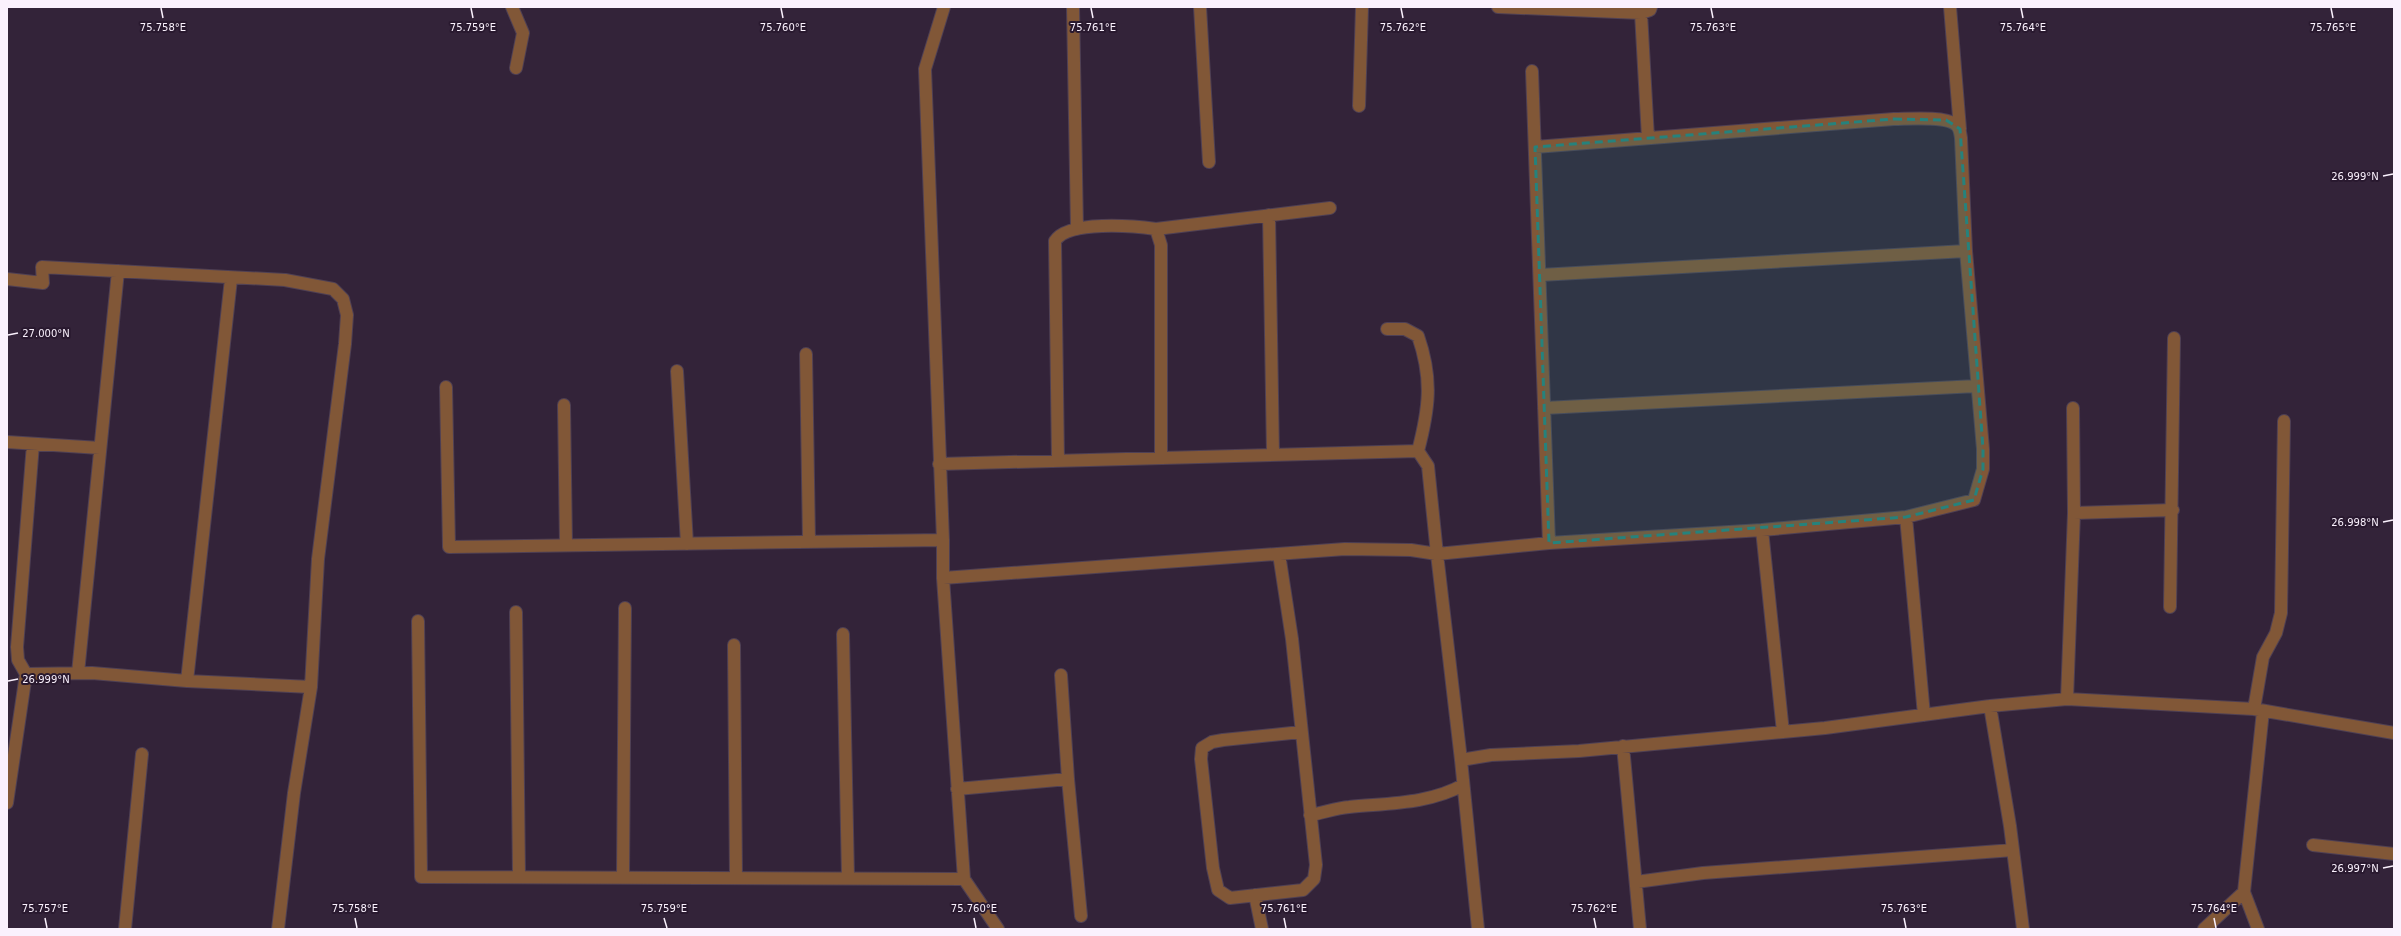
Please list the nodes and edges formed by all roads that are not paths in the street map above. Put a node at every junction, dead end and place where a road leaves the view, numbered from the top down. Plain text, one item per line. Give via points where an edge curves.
1 (512, 7) edge
2 (944, 7) edge
3 (1073, 7) edge
4 (1200, 7) edge
5 (1362, 7) edge
6 (1498, 7) edge
7 (1950, 7) edge
8 (1646, 10) edge
9 (516, 68) dead end
10 (1532, 71) dead end
11 (1359, 106) dead end
12 (1960, 129) junction
13 (1648, 138) junction
14 (1535, 147) junction
15 (1209, 162) dead end
16 (1330, 208) dead end
17 (1269, 215) junction
18 (1077, 229) junction
19 (1156, 229) junction
20 (1966, 251) junction
21 (118, 271) junction
22 (1540, 275) junction
23 (231, 278) junction
24 (7, 279) edge
25 (1387, 329) dead end
26 (2174, 338) dead end
27 (806, 354) dead end
28 (677, 371) dead end
29 (1977, 386) junction
30 (446, 387) dead end
31 (564, 405) dead end
32 (1544, 408) junction
33 (2072, 408) dead end
34 (2284, 421) dead end
35 (7, 442) edge
36 (33, 444) junction
37 (100, 448) junction
38 (1418, 451) junction
39 (1273, 455) junction
40 (1161, 458) junction
41 (1058, 461) junction
42 (939, 464) junction
43 (2173, 510) junction
44 (2074, 513) junction
45 (1906, 517) junction
46 (1762, 530) junction
47 (943, 540) junction
48 (809, 542) junction
49 (1549, 542) junction
50 (687, 544) junction
51 (566, 545) junction
52 (1279, 554) junction
53 (1437, 554) junction
54 (943, 578) junction
55 (2170, 607) dead end
56 (625, 608) dead end
57 (516, 612) dead end
58 (418, 621) dead end
59 (843, 634) dead end
60 (734, 645) dead end
61 (78, 673) junction
62 (26, 674) junction
63 (1061, 675) dead end
64 (187, 681) junction
65 (311, 687) junction
66 (2067, 699) junction
67 (1990, 706) junction
68 (2258, 710) junction
69 (1924, 715) junction
70 (1301, 732) junction
71 (1783, 732) junction
72 (2394, 733) edge
73 (1623, 746) junction
74 (142, 754) dead end
75 (1461, 760) junction
76 (1068, 779) junction
77 (1463, 785) junction
78 (957, 789) junction
79 (7, 803) edge
80 (1310, 815) junction
81 (2313, 845) dead end
82 (2013, 850) junction
83 (2394, 854) edge
84 (519, 877) junction
85 (623, 877) junction
86 (736, 878) junction
87 (848, 878) junction
88 (964, 879) junction
89 (1636, 882) junction
90 (2244, 892) junction
91 (1255, 895) junction
92 (1081, 916) dead end
93 (125, 929) edge
94 (278, 929) edge
95 (998, 929) edge
96 (1262, 929) edge
97 (1478, 929) edge
98 (1640, 929) edge
99 (2023, 929) edge
100 (2204, 929) edge
101 (2258, 929) edge

1 - 9 street via 523,33
2 - 42 street via 925,69
3 - 18 street
4 - 15 street
5 - 11 street
6 - 8 street
7 - 12 street
8 - 13 street
10 - 14 street
12 - 13 street via 1946,120 1894,119
12 - 20 street
13 - 14 street
14 - 22 street
16 - 17 street
17 - 19 street
17 - 39 street
18 - 19 street via 1128,225
18 - 41 street via 1066,231 1055,241
19 - 40 street via 1161,245
20 - 22 street
20 - 29 street
21 - 23 street
21 - 24 street via 42,267 43,283
21 - 37 street
22 - 32 street
23 - 64 street
23 - 65 street via 285,280 334,288 339,292 344,304 345,344 318,559
25 - 38 street via 1405,329 1418,336 1423,350 1429,400
26 - 43 street
27 - 48 street
28 - 50 street
29 - 32 street
29 - 45 street via 1983,469 1974,500
30 - 51 street via 449,547
31 - 51 street
32 - 49 street
33 - 44 street
34 - 68 street via 2281,613 2276,633 2263,657
35 - 36 street
36 - 37 street
36 - 62 street via 17,647 18,660
37 - 61 street
38 - 39 street
38 - 53 street via 1428,466
39 - 40 street
40 - 41 street
41 - 42 street
42 - 47 street
43 - 44 street
43 - 55 street
44 - 66 street
45 - 46 street
45 - 69 street
46 - 49 street
46 - 71 street
47 - 48 street
47 - 54 street
48 - 50 street
49 - 53 street
50 - 51 street
52 - 53 street via 1345,549 1411,550
52 - 54 street
52 - 70 street via 1292,639
53 - 75 street
54 - 78 street
56 - 85 street
57 - 84 street
58 - 84 street via 421,878
59 - 87 street
60 - 86 street
61 - 62 street
61 - 64 street
62 - 79 street
63 - 76 street
64 - 65 street
65 - 94 street via 294,793
66 - 67 street
66 - 68 street
67 - 69 street
67 - 82 street
68 - 72 street
68 - 90 street
69 - 71 street
70 - 80 street
70 - 91 street via 1212,742 1200,752 1213,868 1218,890 1230,898
71 - 73 street
73 - 75 street via 1491,755
73 - 89 street
74 - 93 street
75 - 77 street
76 - 78 street
76 - 92 street
77 - 80 street via 1447,794 1348,807
77 - 97 street
78 - 88 street
80 - 91 street via 1316,865 1314,879 1303,890
81 - 83 street
82 - 89 street via 1703,873
82 - 99 street
84 - 85 street
85 - 86 street
86 - 87 street
87 - 88 street
88 - 95 street
89 - 98 street
90 - 100 street
90 - 101 street
91 - 96 street

